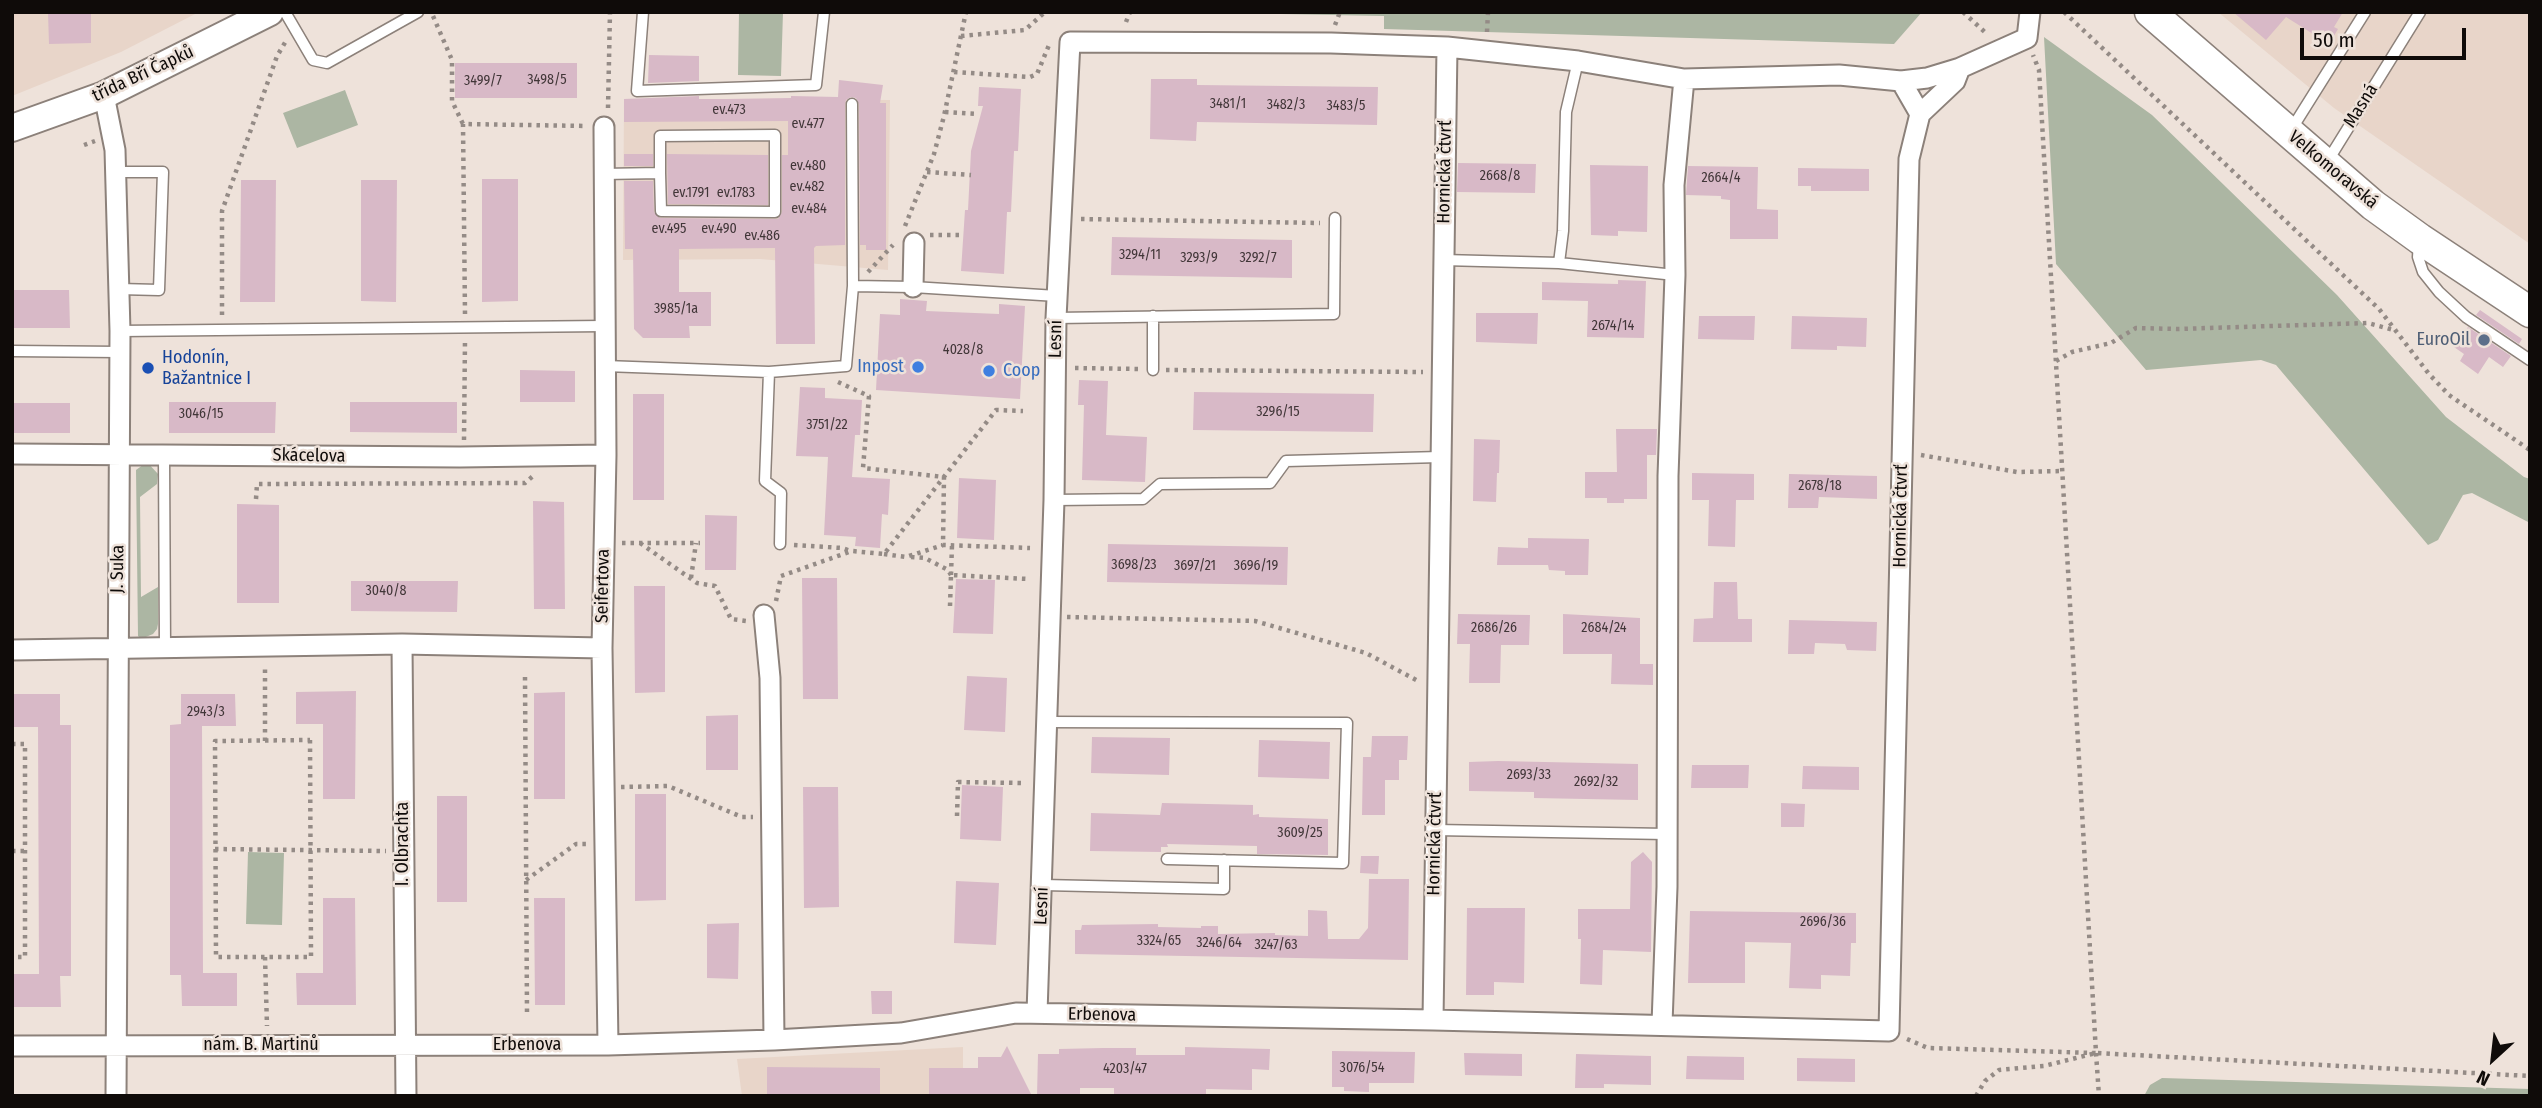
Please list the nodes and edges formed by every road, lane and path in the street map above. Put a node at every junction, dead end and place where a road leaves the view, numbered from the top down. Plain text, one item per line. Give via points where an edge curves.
1 (270, 12) edge
2 (285, 12) edge
3 (418, 12) edge
4 (432, 12) edge
5 (610, 12) edge
6 (643, 12) edge
7 (824, 12) edge
8 (966, 12) edge
9 (1045, 12) edge
10 (1962, 12) edge
11 (2030, 12) edge
12 (2064, 12) edge
13 (2150, 12) edge
14 (2365, 12) edge
15 (2420, 12) edge
16 (294, 29) junction
17 (961, 36) junction
18 (2027, 38) junction
19 (1057, 45) dead end
20 (1447, 47) junction
21 (2003, 50) junction
22 (1578, 61) junction
23 (1959, 68) junction
24 (954, 72) junction
25 (1684, 79) junction
26 (1901, 81) junction
27 (104, 95) junction
28 (852, 104) dead end
29 (945, 112) junction
30 (977, 114) dead end
31 (1920, 114) junction
32 (463, 124) junction
33 (604, 127) junction
34 (12, 128) edge
35 (2289, 133) junction
36 (2325, 165) junction
37 (115, 172) junction
38 (927, 172) junction
39 (660, 173) junction
40 (603, 174) junction
41 (971, 175) dead end
42 (1061, 218) junction
43 (1335, 221) joint
44 (2420, 239) junction
45 (904, 240) junction
46 (1443, 260) junction
47 (1559, 263) junction
48 (1675, 275) junction
49 (853, 286) junction
50 (913, 287) junction
51 (119, 289) junction
52 (1057, 296) junction
53 (2530, 312) edge
54 (1153, 316) junction
55 (1056, 318) junction
56 (604, 326) junction
57 (465, 327) junction
58 (222, 330) junction
59 (120, 331) junction
60 (2398, 332) junction
61 (12, 351) edge
62 (120, 352) junction
63 (2530, 360) edge
64 (2056, 362) junction
65 (605, 366) junction
66 (830, 367) junction
67 (1056, 368) junction
68 (1153, 370) junction
69 (769, 372) junction
70 (1441, 374) junction
71 (1023, 411) dead end
72 (464, 444) dead end
73 (2530, 450) edge
74 (1902, 451) junction
75 (121, 453) junction
76 (12, 454) edge
77 (164, 454) junction
78 (606, 455) junction
79 (1440, 457) junction
80 (540, 471) dead end
81 (2062, 471) junction
82 (944, 477) junction
83 (256, 499) dead end
84 (1054, 499) junction
85 (604, 542) junction
86 (640, 543) junction
87 (780, 544) joint
88 (943, 545) junction
89 (952, 545) junction
90 (1030, 548) dead end
91 (852, 551) junction
92 (884, 554) junction
93 (906, 557) junction
94 (951, 575) junction
95 (691, 579) junction
96 (1029, 579) dead end
97 (950, 606) dead end
98 (1050, 617) junction
99 (764, 619) junction
100 (402, 644) junction
101 (265, 646) junction
102 (601, 648) junction
103 (118, 649) junction
104 (165, 649) junction
105 (12, 650) edge
106 (525, 677) dead end
107 (1437, 692) junction
108 (1047, 722) junction
109 (265, 741) junction
110 (12, 744) edge
111 (1045, 784) junction
112 (604, 787) junction
113 (957, 816) dead end
114 (771, 817) junction
115 (1435, 830) junction
116 (1667, 834) junction
117 (605, 843) junction
118 (215, 849) junction
119 (311, 849) junction
120 (12, 851) edge
121 (25, 851) junction
122 (404, 852) junction
123 (1167, 859) dead end
124 (1224, 860) junction
125 (525, 880) junction
126 (1042, 885) junction
127 (12, 957) edge
128 (265, 957) junction
129 (527, 1013) dead end
130 (1037, 1013) junction
131 (1433, 1020) junction
132 (1662, 1024) junction
133 (1889, 1031) junction
134 (774, 1040) junction
135 (116, 1045) junction
136 (267, 1045) junction
137 (405, 1045) junction
138 (608, 1045) junction
139 (12, 1046) edge
140 (2096, 1053) junction
141 (2530, 1076) edge
142 (116, 1096) edge
143 (406, 1096) edge
144 (1976, 1096) edge
145 (2099, 1096) edge

1 - 27 street, třída Bří Čapků
2 - 16 lane
3 - 16 lane via 327,62 313,61
4 - 32 path via 452,60 452,101
5 - 33 path
6 - 7 lane via 638,91 816,85
8 - 17 path
9 - 17 path via 1025,30
10 - 21 path
11 - 18 street
12 - 60 path
13 - 35 main road, Velkomoravská
14 - 35 lane
15 - 36 lane, Masná
16 - 58 path via 277,56 222,211
17 - 24 path
18 - 21 street
18 - 64 path via 2039,71
19 - 24 path via 1049,45 1037,74 1030,77
20 - 22 street
20 - 42 street, Lesní via 1070,42
20 - 46 street, Hornická čtvrť
21 - 23 street
22 - 25 street
22 - 47 lane via 1566,112
23 - 26 street
23 - 31 street via 1955,81
24 - 29 path
25 - 26 street via 1839,75
25 - 48 street via 1674,184
26 - 31 street
27 - 34 street, třída Bří Čapků
27 - 37 street, J. Suka
28 - 49 lane
29 - 30 path
29 - 38 path
31 - 74 street, Hornická čtvrť via 1909,159
32 - 33 path
32 - 57 path
33 - 40 street, Seifertova
35 - 36 main road, Velkomoravská
36 - 44 main road, Velkomoravská
37 - 51 street, J. Suka
37 - 51 lane via 163,172 159,289
38 - 41 path
38 - 45 path
39 - 39 lane via 662,211 775,212 775,135 660,136
39 - 40 lane
40 - 56 street, Seifertova
42 - 43 path
42 - 52 street, Lesní
43 - 54 lane via 1334,314
44 - 53 main road, Velkomoravská
44 - 63 lane via 2418,257 2423,272 2438,292
45 - 49 path
45 - 50 street
46 - 47 lane
46 - 70 street, Hornická čtvrť
47 - 48 lane
48 - 116 street via 1668,477
49 - 50 lane
49 - 66 lane via 846,366
50 - 52 lane
51 - 59 street, J. Suka
52 - 55 street, Lesní
54 - 55 lane
54 - 68 lane
55 - 67 street, Lesní
56 - 57 lane
56 - 65 street, Seifertova
57 - 58 lane
57 - 72 path
58 - 59 lane
59 - 62 street, J. Suka
60 - 64 path via 2368,323 2136,328 2111,343 2071,352
60 - 73 path via 2449,395
61 - 62 lane
62 - 75 street, J. Suka
64 - 81 path
65 - 69 lane
65 - 78 street, Seifertova
66 - 69 lane
66 - 82 path via 830,379 869,396 863,468
67 - 68 path
67 - 84 street, Lesní
68 - 70 path via 1411,370
69 - 87 lane via 765,481 781,493
70 - 79 street, Hornická čtvrť
71 - 82 path via 996,410
74 - 81 path via 2017,472
74 - 133 street, Hornická čtvrť
75 - 76 street, Skácelova
75 - 77 street, Skácelova
75 - 103 street, J. Suka
77 - 78 street, Skácelova
77 - 104 lane
78 - 85 street, Seifertova
79 - 84 lane via 1286,461 1270,482 1160,484 1143,499
79 - 107 street, Hornická čtvrť
80 - 83 path via 524,483 257,484
81 - 140 path
82 - 88 path
82 - 92 path
84 - 98 street, Lesní
85 - 86 path
85 - 102 street, Seifertova
86 - 95 path
86 - 95 path via 698,543
87 - 91 path
88 - 89 path
88 - 93 path
89 - 90 path
89 - 94 path
91 - 92 path
91 - 99 path via 781,576 771,622
92 - 93 path
93 - 94 path via 925,558
94 - 96 path
94 - 97 path
95 - 99 path via 715,586 731,619
98 - 107 path via 1255,621 1366,653
98 - 108 street, Lesní
99 - 114 street via 770,678
100 - 101 street
100 - 102 street
100 - 122 street, I. Olbrachta
101 - 104 street
101 - 109 path
102 - 112 street, Seifertova
103 - 104 street
103 - 105 street
103 - 135 street, J. Suka
106 - 125 path
107 - 115 street, Hornická čtvrť
108 - 111 street, Lesní
108 - 124 lane via 1347,723 1343,863
109 - 118 path via 215,741
109 - 119 path via 310,740
110 - 121 path via 25,744
111 - 113 path via 958,782
111 - 126 street, Lesní
112 - 114 path via 668,786 743,817
112 - 117 street, Seifertova
114 - 134 street
115 - 116 lane
115 - 131 street, Hornická čtvrť
116 - 132 street
117 - 125 path via 576,844
117 - 138 street, Seifertova
118 - 119 path
118 - 128 path via 216,957
119 - 122 path
119 - 128 path via 312,957
120 - 121 path
121 - 127 path via 25,957
122 - 137 street, I. Olbrachta
123 - 124 lane
124 - 126 lane via 1224,889
125 - 129 path
126 - 130 street, Lesní
128 - 136 path
130 - 131 street, Erbenova
130 - 134 street, Erbenova via 901,1033
131 - 132 street
132 - 133 street
133 - 140 path via 1928,1048
134 - 138 street, Erbenova
135 - 136 street, nám. B. Martinů
135 - 139 street
135 - 142 street
136 - 137 street, nám. B. Martinů
137 - 138 street, Erbenova
137 - 143 street
140 - 141 path
140 - 144 path via 2044,1066 1999,1070
140 - 145 path

